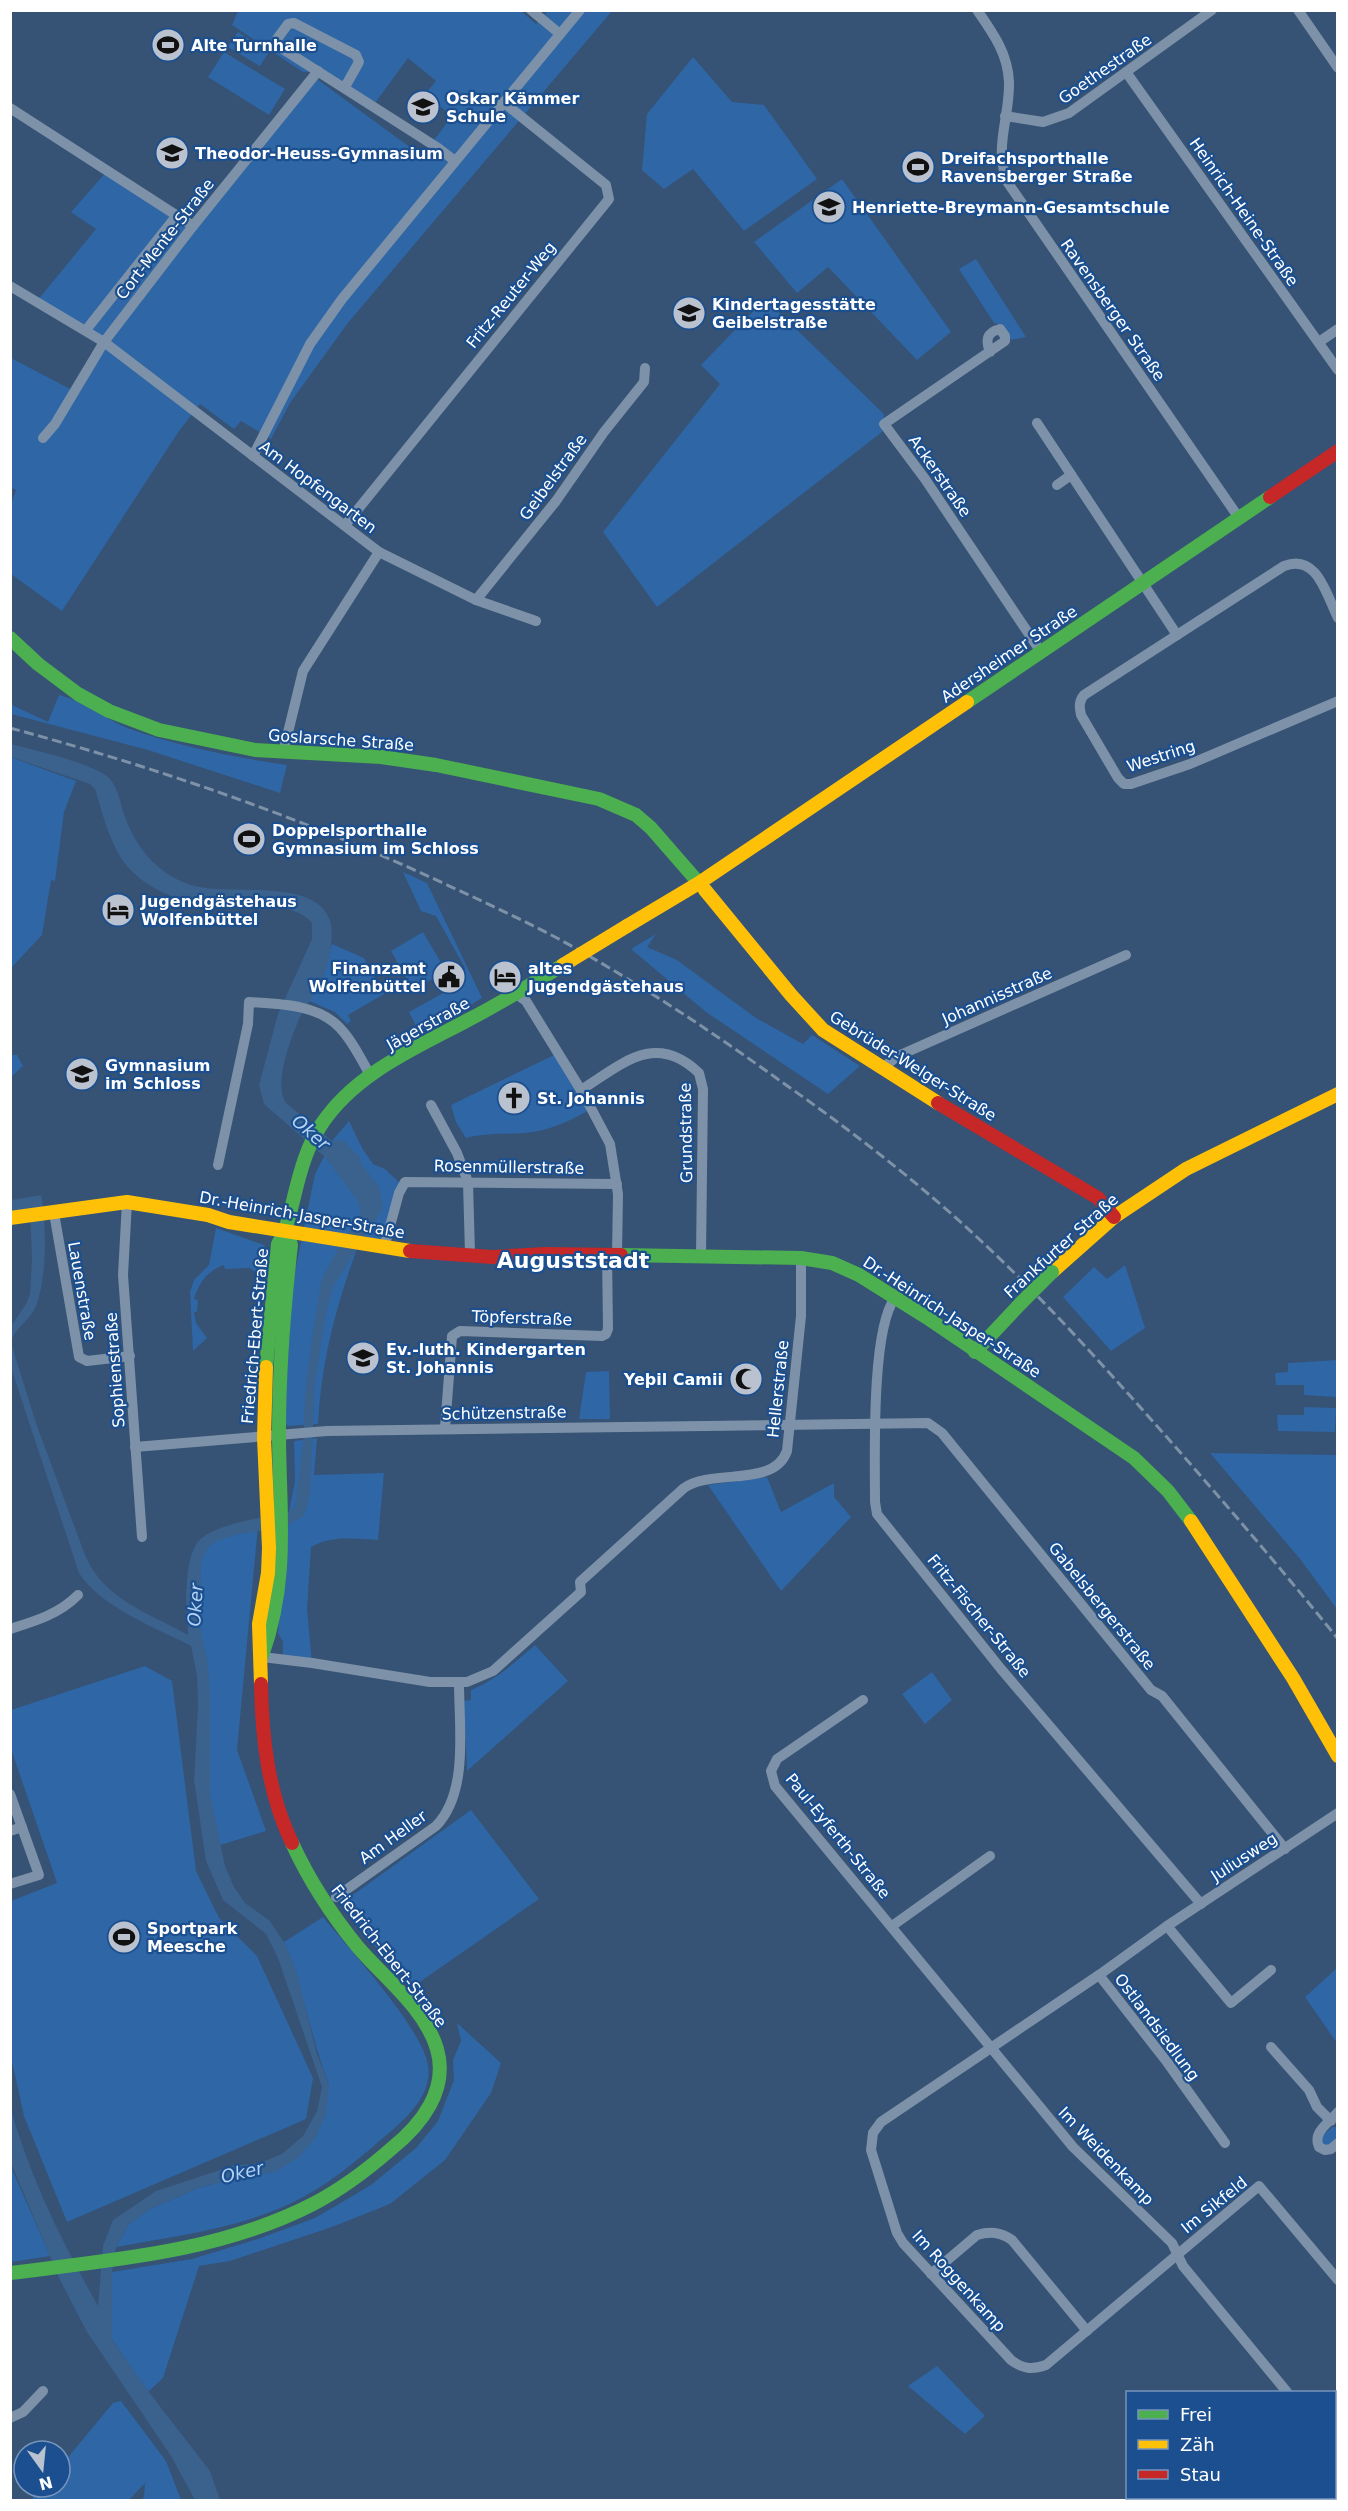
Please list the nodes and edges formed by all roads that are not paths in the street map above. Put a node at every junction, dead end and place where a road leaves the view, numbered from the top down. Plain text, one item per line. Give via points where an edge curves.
1 (531, 10) edge
2 (580, 10) edge
3 (1212, 10) edge
4 (1298, 10) edge
5 (982, 13) edge
6 (560, 34) junction
7 (1338, 68) edge
8 (318, 71) junction
9 (1126, 72) junction
10 (345, 87) junction
11 (503, 102) junction
12 (10, 108) edge
13 (1006, 111) junction
14 (455, 161) junction
15 (177, 215) junction
16 (193, 226) junction
17 (10, 286) edge
18 (1338, 329) edge
19 (86, 330) junction
20 (104, 342) junction
21 (1319, 342) junction
22 (990, 352) dead end
23 (645, 368) dead end
24 (1338, 370) edge
25 (1037, 423) dead end
26 (43, 438) dead end
27 (1338, 451) edge
28 (253, 456) junction
29 (1071, 475) junction
30 (1056, 485) dead end
31 (1239, 518) junction
32 (346, 524) junction
33 (379, 552) junction
34 (1144, 583) junction
35 (476, 600) junction
36 (1338, 618) edge
37 (536, 621) dead end
38 (1177, 635) junction
39 (10, 638) edge
40 (1041, 652) junction
41 (1338, 701) edge
42 (283, 753) junction
43 (699, 883) junction
44 (1126, 955) dead end
45 (516, 994) junction
46 (882, 1068) junction
47 (370, 1075) junction
48 (581, 1090) junction
49 (1338, 1094) edge
50 (431, 1105) dead end
51 (218, 1165) dead end
52 (468, 1182) junction
53 (617, 1184) junction
54 (127, 1202) junction
55 (49, 1214) junction
56 (1114, 1217) junction
57 (10, 1218) edge
58 (287, 1232) junction
59 (384, 1248) junction
60 (470, 1254) junction
61 (612, 1255) junction
62 (701, 1256) junction
63 (801, 1258) junction
64 (895, 1298) junction
65 (975, 1352) junction
66 (129, 1356) junction
67 (789, 1424) junction
68 (875, 1424) junction
69 (445, 1428) junction
70 (279, 1434) junction
71 (264, 1435) junction
72 (135, 1447) junction
73 (142, 1537) dead end
74 (275, 1538) junction
75 (78, 1595) dead end
76 (10, 1629) edge
77 (262, 1658) junction
78 (459, 1683) junction
79 (863, 1700) dead end
80 (1338, 1755) edge
81 (10, 1794) edge
82 (1338, 1813) edge
83 (22, 1827) junction
84 (10, 1830) edge
85 (1285, 1849) junction
86 (990, 1856) dead end
87 (10, 1884) edge
88 (336, 1897) dead end
89 (1201, 1904) junction
90 (892, 1926) junction
91 (1167, 1926) junction
92 (1271, 1970) dead end
93 (1098, 1975) junction
94 (1271, 2047) dead end
95 (992, 2048) junction
96 (1334, 2117) edge
97 (1338, 2143) edge
98 (1225, 2144) dead end
99 (1178, 2255) junction
100 (10, 2273) edge
101 (931, 2274) junction
102 (1338, 2280) edge
103 (1087, 2331) junction
104 (43, 2391) dead end
105 (1286, 2391) edge
106 (10, 2418) edge

1 - 6 street
2 - 6 street
3 - 9 street, Goethestraße
4 - 7 street
5 - 13 street, Ravensberger Straße via 1004,55 1009,83
6 - 11 street
8 - 10 street
8 - 10 street via 278,46 277,39 288,24 294,23 356,55 359,62
8 - 16 street, Cort-Mente-Straße
9 - 13 street, Goethestraße via 1053,120 1035,122
9 - 21 street, Heinrich-Heine-Straße
10 - 14 street
11 - 14 street
11 - 32 street, Fritz-Reuter-Weg via 606,185 609,199
12 - 15 street
13 - 31 street, Ravensberger Straße via 1001,156 1008,183
14 - 28 street via 312,340
15 - 16 street
15 - 19 street, Cort-Mente-Straße
16 - 20 street, Cort-Mente-Straße
17 - 19 street, Am Hopfengarten
18 - 21 street
19 - 20 street, Am Hopfengarten
20 - 26 street
20 - 28 street, Am Hopfengarten
21 - 24 street, Heinrich-Heine-Straße
22 - 40 street, Ackerstraße via 884,424
23 - 35 street, Geibelstraße via 644,382
25 - 29 street
27 - 31 main road, Adersheimer Straße
28 - 32 street, Am Hopfengarten
29 - 30 street
29 - 34 street
31 - 34 main road, Adersheimer Straße
32 - 33 street, Am Hopfengarten
33 - 35 street, Am Hopfengarten
33 - 42 street via 303,671
34 - 38 street
34 - 40 main road, Adersheimer Straße
35 - 37 street, Am Hopfengarten
36 - 38 street, Westring via 1315,572 1306,564 1293,562
38 - 41 street, Westring via 1080,700 1081,715 1124,784 1172,771
39 - 42 main road, Goslarsche Straße via 57,680 109,711 180,736
40 - 43 main road, Adersheimer Straße
42 - 43 main road, Goslarsche Straße via 381,757 436,765 599,799 636,815
43 - 45 main road, Jägerstraße, bridge
43 - 46 main road, Gebrüder-Welger-Straße via 814,1022
44 - 46 street, Johannisstraße via 898,1056
45 - 47 main road, Jägerstraße
45 - 48 street via 526,1001
46 - 56 main road, Gebrüder-Welger-Straße via 1098,1198
47 - 51 street via 338,1025 313,1010 249,1002 248,1024
47 - 58 main road, Jägerstraße via 339,1102 321,1125 296,1190
48 - 53 street via 610,1144
48 - 62 street, Grundstraße via 633,1058 653,1052 683,1061 699,1073 703,1089
49 - 56 main road, Frankfurter Straße via 1208,1157
50 - 52 street
52 - 53 street, Rosenmüllerstraße
52 - 59 street, Rosenmüllerstraße via 409,1181 402,1185
52 - 60 street
53 - 61 street
54 - 55 main road, Dr.-Heinrich-Jasper-Straße
54 - 58 main road, Dr.-Heinrich-Jasper-Straße
54 - 66 street, Sophienstraße via 123,1275
55 - 57 main road, Dr.-Heinrich-Jasper-Straße
55 - 66 street, Lauenstraße via 79,1357 87,1361
56 - 65 main road, Frankfurter Straße, bridge via 1052,1272
58 - 59 main road, Dr.-Heinrich-Jasper-Straße
58 - 70 main road, Friedrich-Ebert-Straße via 291,1245
58 - 71 main road, Friedrich-Ebert-Straße via 278,1244
59 - 60 main road, Dr.-Heinrich-Jasper-Straße
60 - 61 main road, Dr.-Heinrich-Jasper-Straße
61 - 62 main road, Dr.-Heinrich-Jasper-Straße
61 - 69 street, Töpferstraße via 608,1329 602,1336 460,1331 452,1336
62 - 63 main road, Dr.-Heinrich-Jasper-Straße
63 - 64 main road, Dr.-Heinrich-Jasper-Straße via 844,1268
63 - 67 street, Hellerstraße via 801,1316
64 - 65 main road, Dr.-Heinrich-Jasper-Straße
64 - 68 street, Fritz-Fischer-Straße via 884,1317
65 - 80 main road, Dr.-Heinrich-Jasper-Straße via 1134,1458 1174,1496 1270,1641
66 - 72 street, Sophienstraße
67 - 68 street, Schützenstraße
67 - 69 street, Schützenstraße
67 - 78 street, Hellerstraße via 787,1451 777,1467 690,1484 580,1582 581,1592 504,1662 481,1678
68 - 85 street, Gabelsbergerstraße via 928,1423 942,1433
68 - 89 street, Fritz-Fischer-Straße via 877,1514 1001,1669
69 - 70 street, Schützenstraße
70 - 71 street, Schützenstraße
70 - 74 main road, Friedrich-Ebert-Straße via 282,1509
71 - 72 street, Schützenstraße
71 - 74 main road, Friedrich-Ebert-Straße via 267,1513
72 - 73 street, Sophienstraße
74 - 77 main road, Friedrich-Ebert-Straße via 280,1582 272,1633
75 - 76 street via 52,1615
77 - 78 street
77 - 100 main road, Friedrich-Ebert-Straße via 260,1686 266,1755 287,1832 329,1908 426,2026 439,2054 440,2079 434,2101 418,2125 379,2160 325,2199 285,2218 246,2233 155,2253
78 - 88 street, Am Heller via 458,1775 448,1811 436,1826
79 - 90 street, Paul-Eyferth-Straße via 777,1759 771,1771 775,1786
81 - 83 street
82 - 85 street, Juliusweg
83 - 84 street
83 - 87 street via 39,1875
85 - 89 street, Juliusweg
86 - 90 street
89 - 91 street, Juliusweg
90 - 95 street, Paul-Eyferth-Straße
91 - 92 street via 1231,2003
91 - 93 street, Juliusweg
93 - 95 street, Ostlandsiedlung
93 - 98 street, Ostlandsiedlung
94 - 96 street via 1309,2090 1317,2107
95 - 99 street, Im Weidenkamp via 1073,2147 1172,2243
95 - 101 street, Im Roggenkamp via 880,2122 873,2133 871,2150 897,2234
96 - 97 street via 1317,2134 1317,2144 1325,2151
99 - 102 street, Im Sikfeld via 1259,2186
99 - 103 street
99 - 105 street, Im Weidenkamp
101 - 103 street, Im Roggenkamp via 1019,2366 1036,2369 1046,2365
101 - 103 street via 977,2235 1004,2235
104 - 106 street via 23,2412

